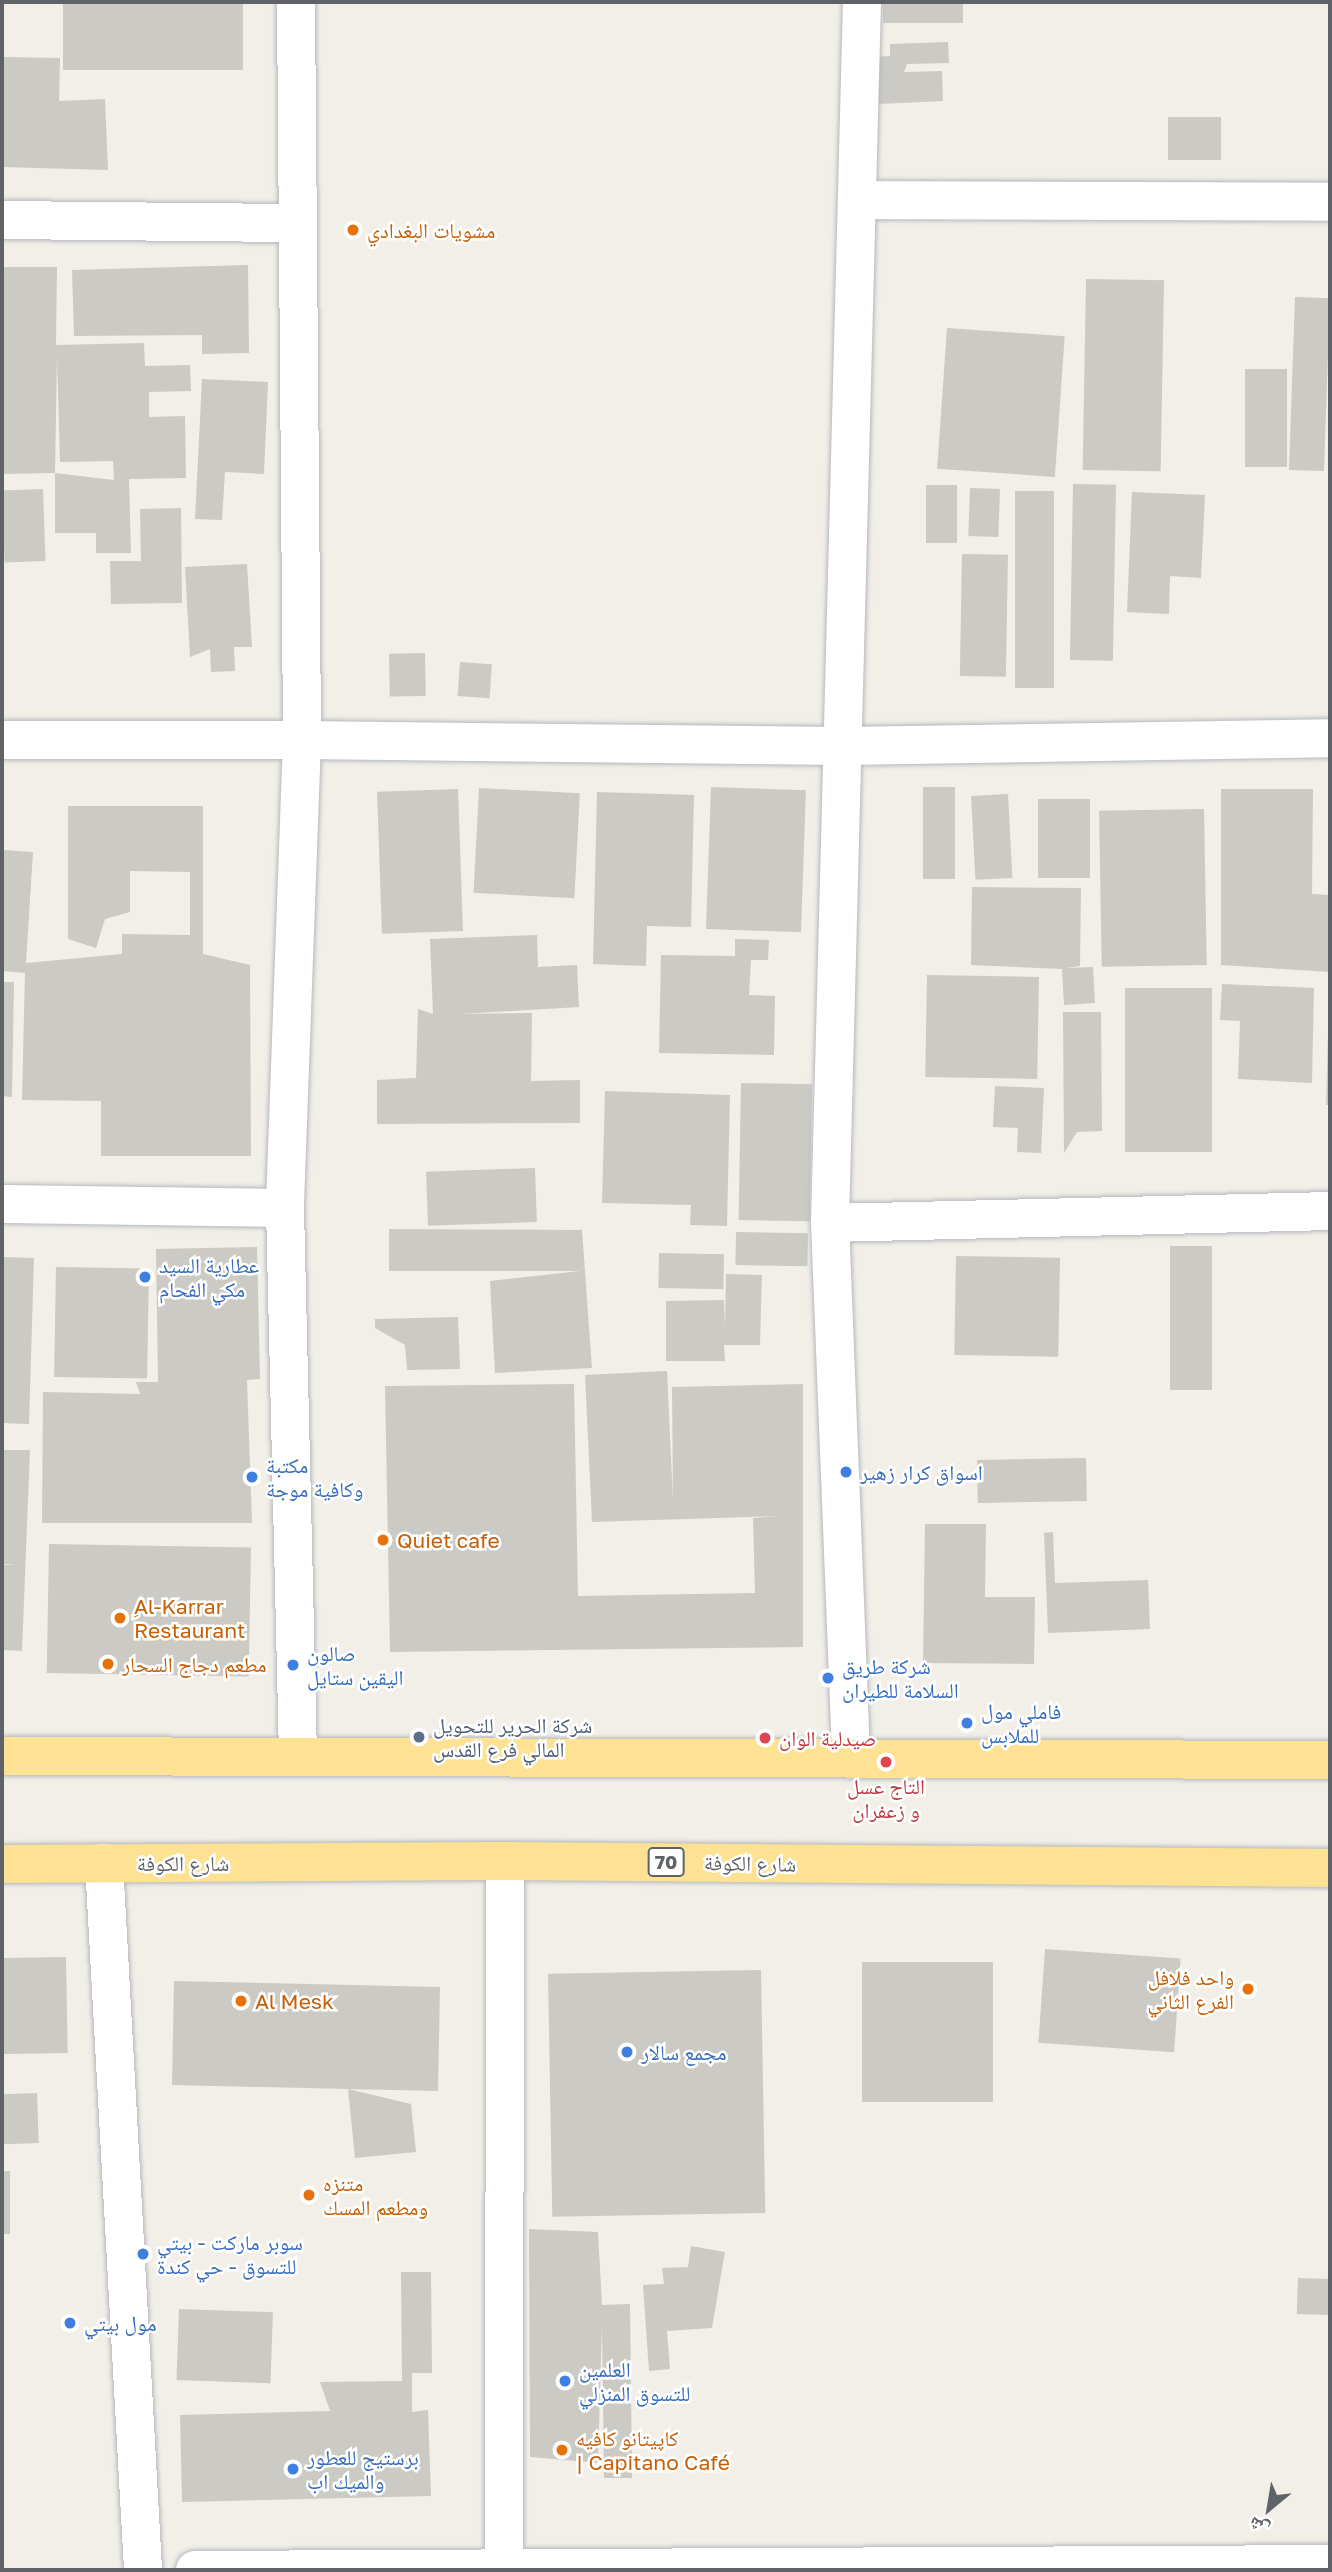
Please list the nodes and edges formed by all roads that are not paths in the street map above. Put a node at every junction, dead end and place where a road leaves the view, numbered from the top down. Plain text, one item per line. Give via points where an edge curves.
1 (296, 2) edge
2 (862, 2) edge
3 (857, 200) junction
4 (1330, 202) edge
5 (2, 219) edge
6 (296, 223) junction
7 (1330, 738) edge
8 (2, 740) edge
9 (302, 740) junction
10 (843, 746) junction
11 (2, 1204) edge
12 (285, 1208) junction
13 (1330, 1212) edge
14 (830, 1223) junction
15 (851, 1755) junction
16 (2, 1756) edge
17 (298, 1757) junction
18 (1330, 1760) edge
19 (505, 1861) junction
20 (104, 1863) junction
21 (2, 1864) edge
22 (1330, 1868) edge
23 (1330, 2564) edge
24 (777, 2568) edge
25 (1055, 2568) edge
26 (504, 2569) edge
27 (144, 2570) edge
28 (195, 2570) edge

1 - 6 street
2 - 3 street
3 - 4 street
3 - 10 street
5 - 6 street
6 - 9 street
7 - 10 street
8 - 9 street
9 - 10 street
9 - 12 street
10 - 14 street
11 - 12 street
12 - 17 street
13 - 14 street
14 - 15 street
15 - 17 highway
15 - 18 highway
16 - 17 highway
19 - 20 highway, شارع الكوفة / 70
19 - 22 highway, شارع الكوفة / 70
19 - 26 street
20 - 21 highway, شارع الكوفة / 70
20 - 27 street
23 - 25 street
24 - 25 street
24 - 26 street
26 - 28 street

